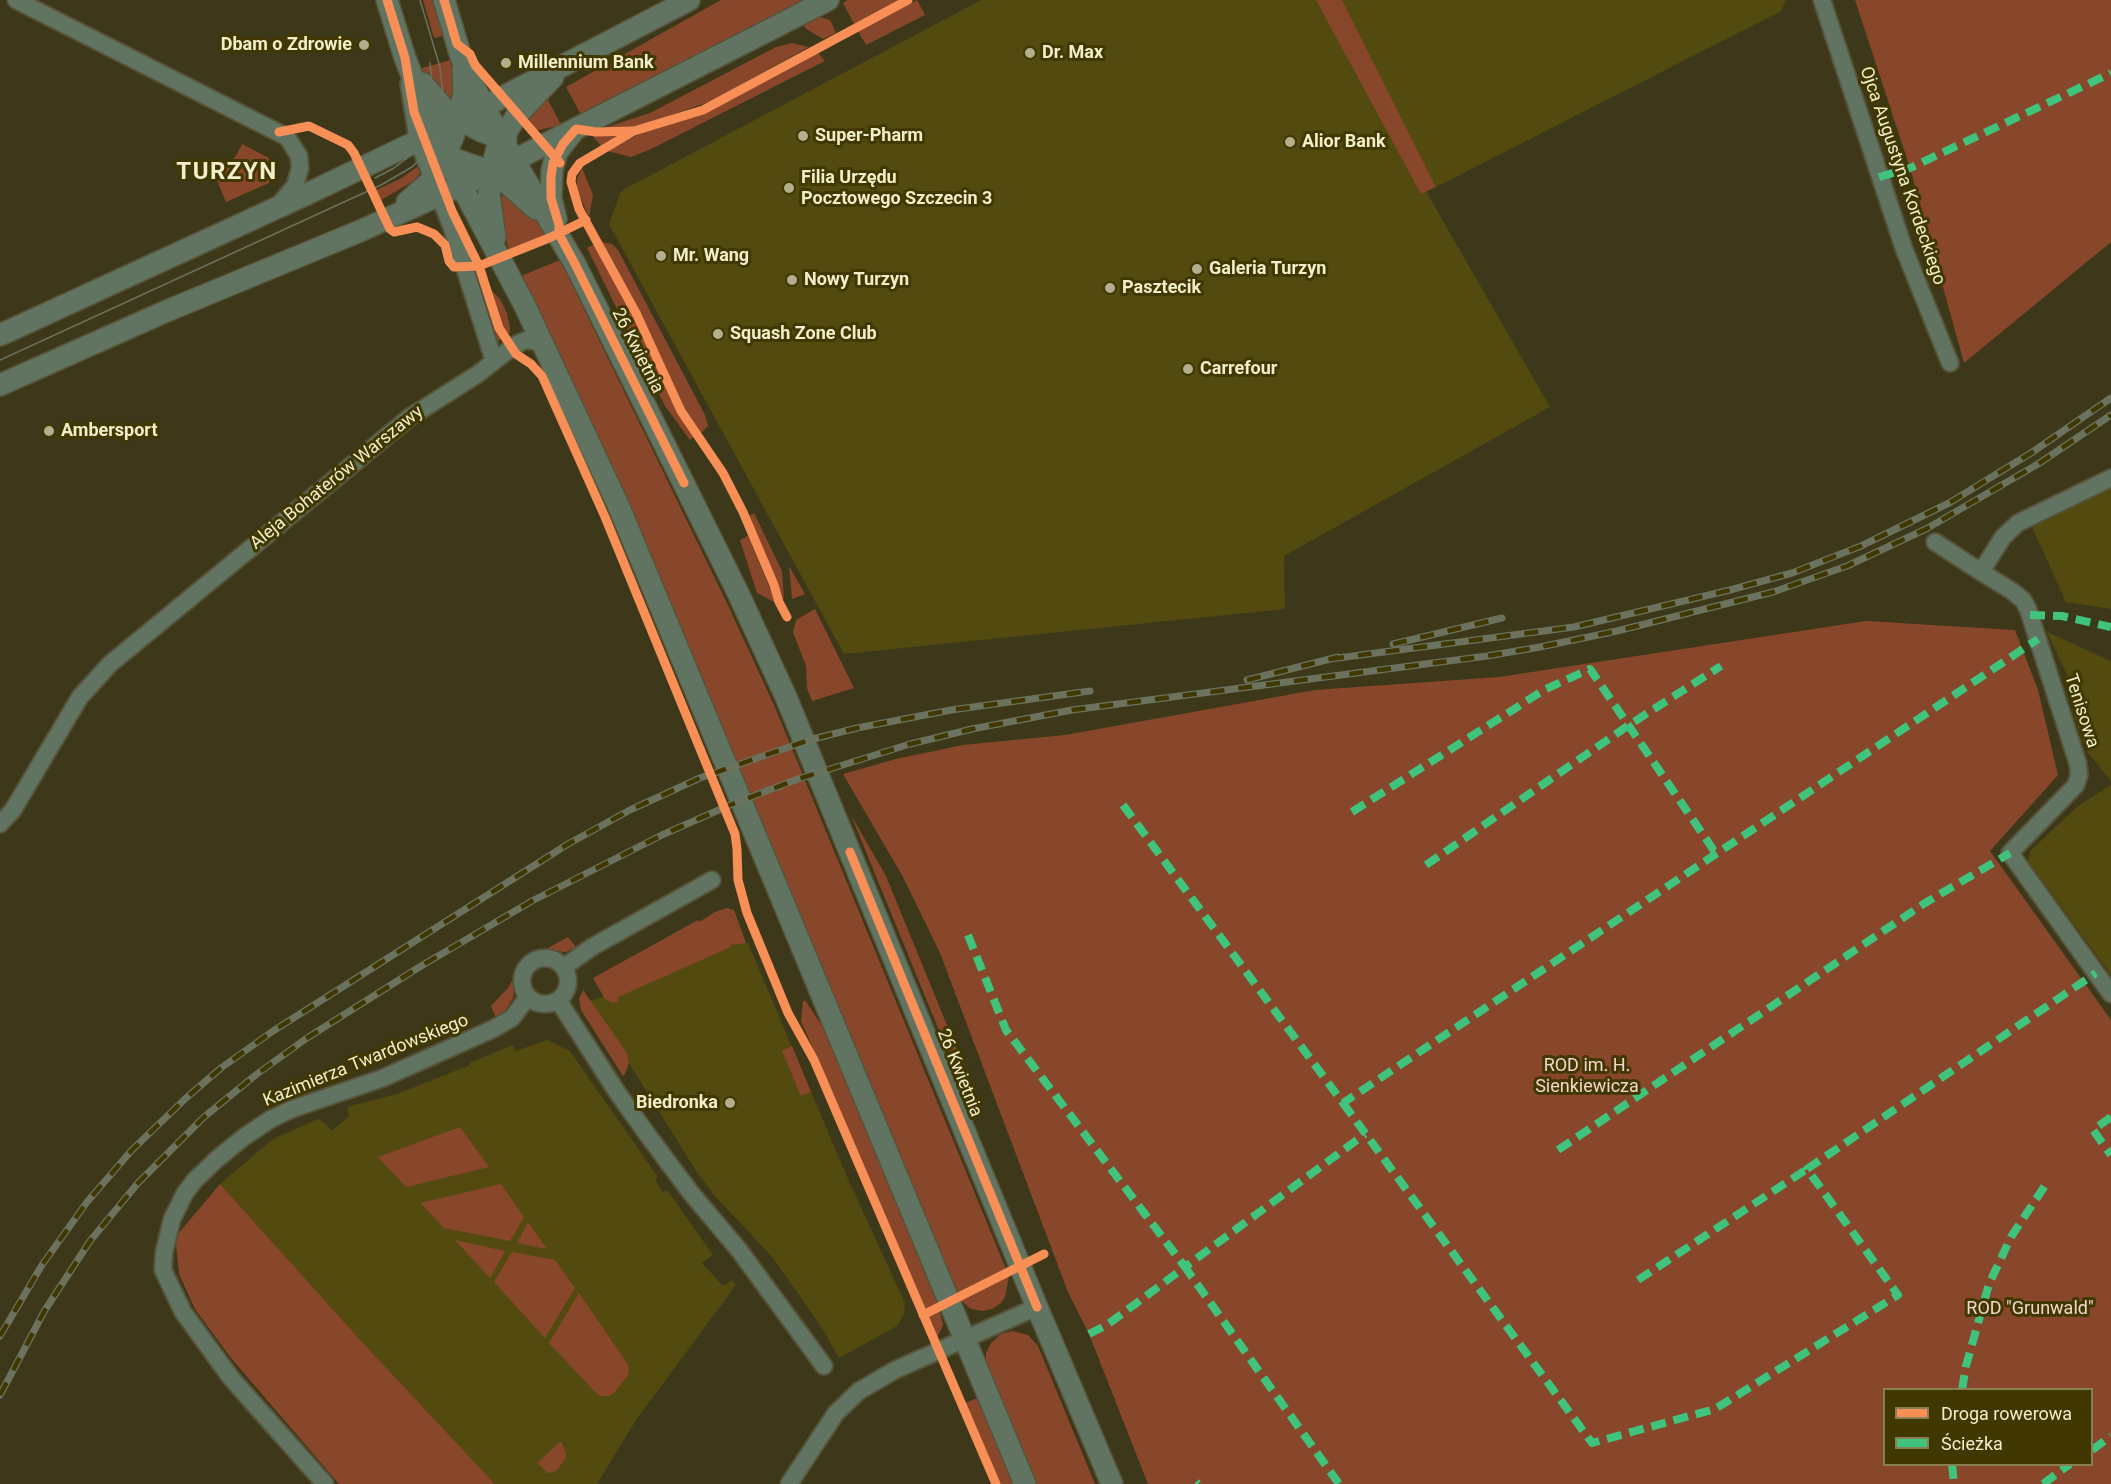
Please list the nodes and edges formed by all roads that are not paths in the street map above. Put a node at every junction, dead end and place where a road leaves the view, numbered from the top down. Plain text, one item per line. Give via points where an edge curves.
1 (16, 0) edge
2 (387, 0) edge
3 (444, 0) edge
4 (689, 0) edge
5 (828, 0) edge
6 (1822, 0) edge
7 (457, 44) junction
8 (405, 58) junction
9 (555, 69) junction
10 (483, 106) junction
11 (458, 120) junction
12 (576, 129) junction
13 (500, 138) junction
14 (425, 141) junction
15 (446, 155) junction
16 (514, 160) junction
17 (491, 172) junction
18 (460, 185) junction
19 (436, 187) junction
20 (272, 210) junction
21 (559, 234) junction
22 (500, 258) junction
23 (0, 335) edge
24 (542, 342) junction
25 (494, 361) junction
26 (1950, 363) dead end
27 (0, 385) edge
28 (2111, 478) edge
29 (1935, 542) dead end
30 (1981, 572) junction
31 (0, 824) edge
32 (712, 880) dead end
33 (564, 967) junction
34 (2111, 994) edge
35 (528, 997) junction
36 (558, 1000) junction
37 (1037, 1307) junction
38 (964, 1340) junction
39 (824, 1366) dead end
40 (325, 1484) edge
41 (789, 1484) edge
42 (1025, 1484) edge
43 (1112, 1484) edge

1 - 20 street via 287,137 299,156 299,173 292,191
2 - 8 street
3 - 7 street
4 - 9 street
5 - 12 street
6 - 26 street, Ojca Augustyna Kordeckiego via 1900,238
7 - 10 street
7 - 11 street via 464,77
8 - 11 street via 427,91
8 - 14 street
9 - 10 street
9 - 13 street
10 - 11 street
10 - 13 street
11 - 13 street
11 - 14 street
11 - 15 street
12 - 13 street via 527,142
12 - 16 street
12 - 21 street via 557,152 552,170 551,198
13 - 16 street
13 - 17 street
14 - 15 street
14 - 19 street
14 - 20 street via 392,152
15 - 17 street
15 - 18 street
15 - 19 street
16 - 17 street
16 - 21 street, 26 Kwietnia
17 - 18 street
17 - 21 street via 520,194
17 - 22 street via 491,214
18 - 19 street
18 - 22 street
19 - 25 street
19 - 27 street via 380,222 169,309
20 - 23 street
21 - 37 street, 26 Kwietnia via 786,697
22 - 24 street
24 - 25 street via 523,341
24 - 38 street via 619,507
25 - 31 street, Aleja Bohaterów Warszawy via 410,417 106,667 80,697 18,802
28 - 30 street via 2018,523 2003,537
29 - 30 street
30 - 34 street, Tenisowa via 2012,591 2028,609 2078,764 2076,785 2010,853
32 - 33 street via 592,947
33 - 35 street via 546,957 533,960 521,977
33 - 36 street via 568,986
35 - 36 street via 542,1004
35 - 40 street, Kazimierza Twardowskiego via 512,1018 494,1029 383,1078 271,1119 202,1173 172,1219 164,1270 183,1312 231,1378
36 - 39 street via 647,1134
37 - 38 street
37 - 43 street, 26 Kwietnia
38 - 41 street via 895,1370 859,1391 826,1427
38 - 42 street

